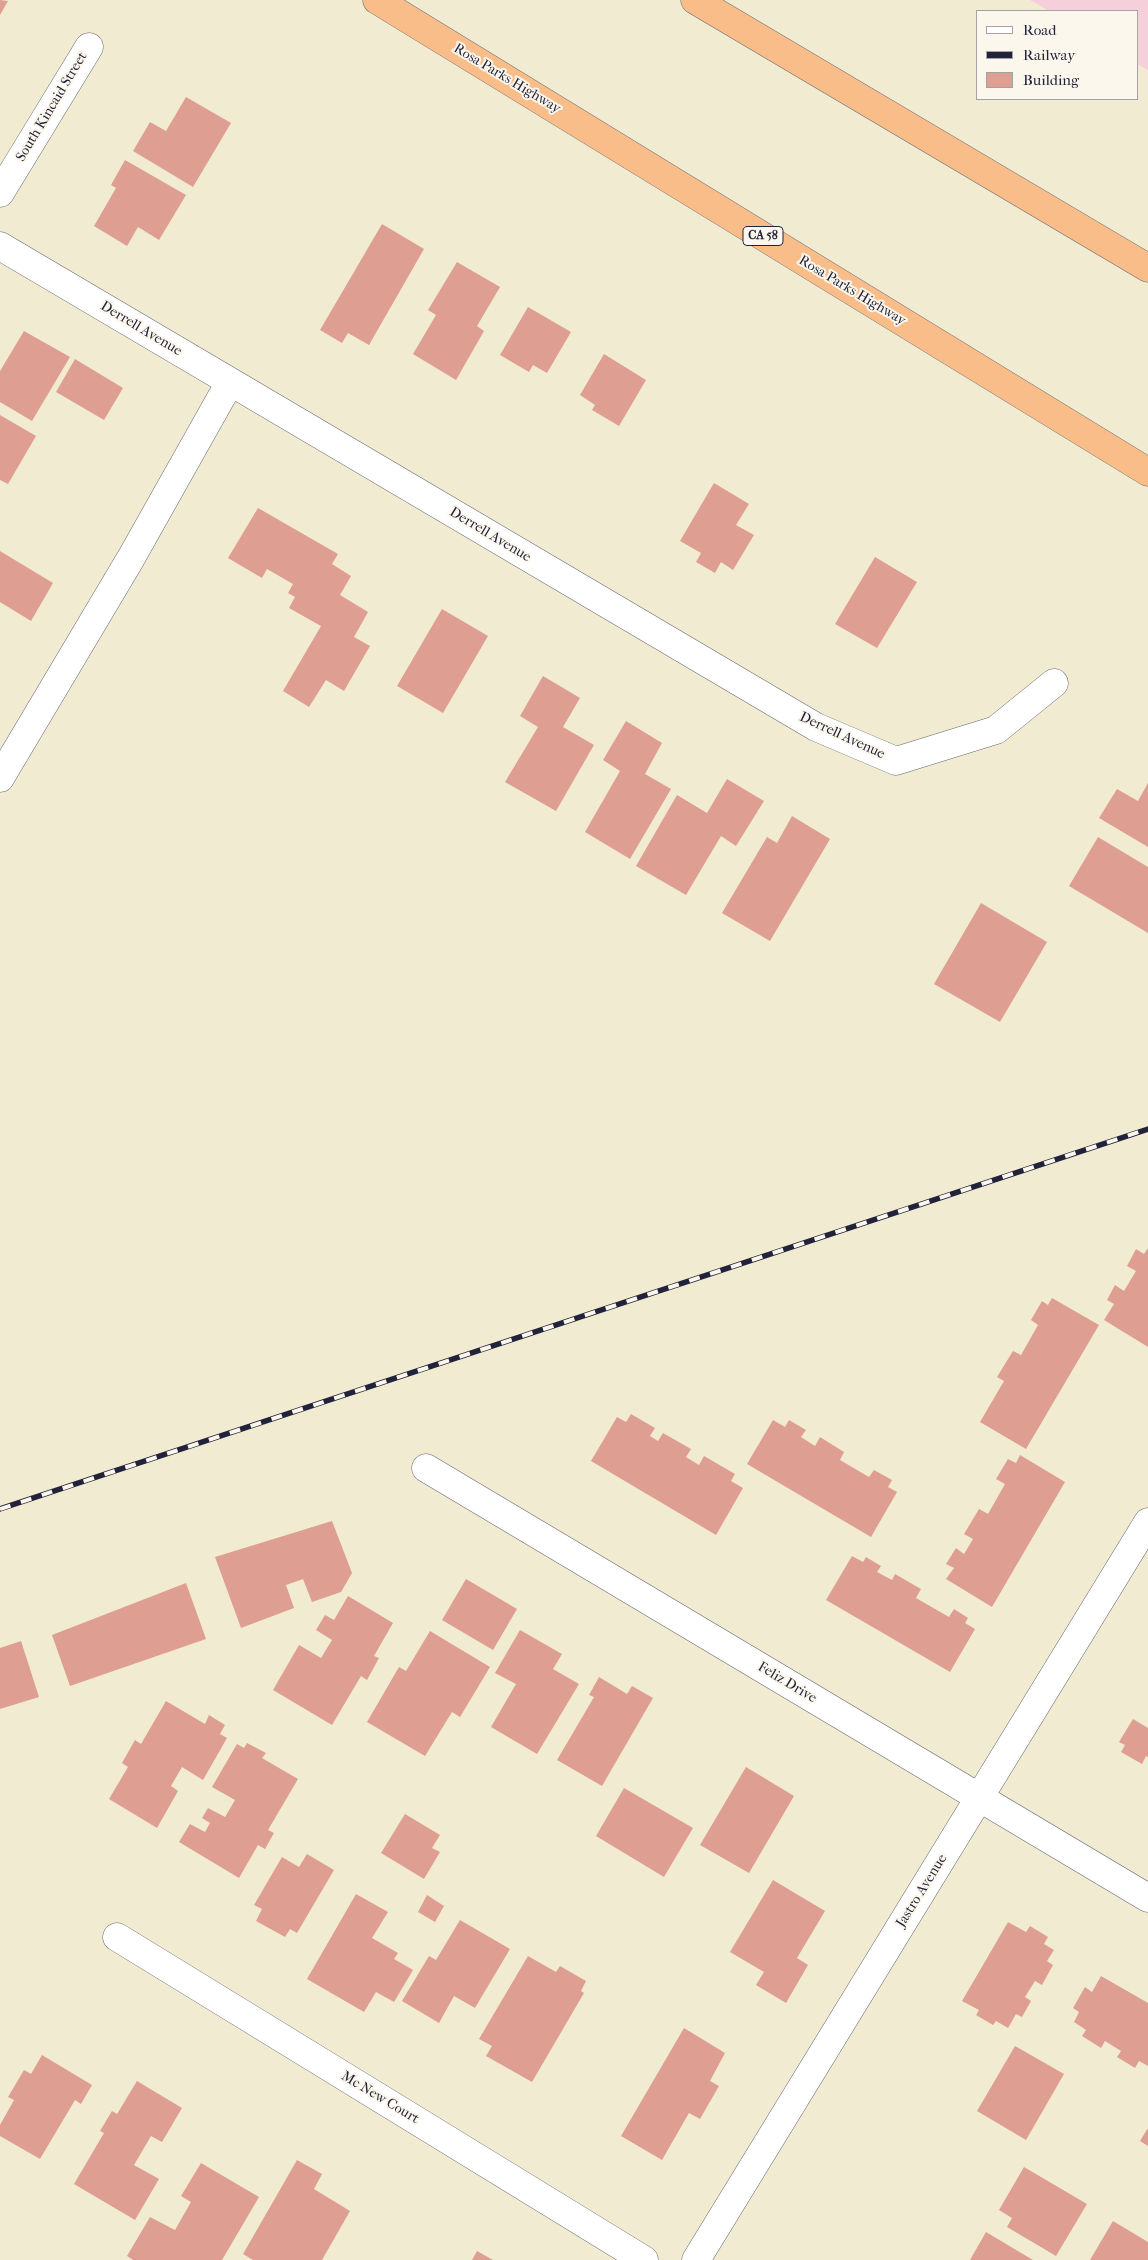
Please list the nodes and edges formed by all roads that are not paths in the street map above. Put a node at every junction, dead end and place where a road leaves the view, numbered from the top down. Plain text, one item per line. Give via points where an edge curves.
1 (377, 0) edge
2 (694, 0) edge
3 (89, 47) dead end
4 (0, 193) edge
5 (0, 246) edge
6 (1148, 268) edge
7 (230, 382) junction
8 (1148, 472) edge
9 (1054, 683) dead end
10 (0, 778) edge
11 (426, 1468) dead end
12 (1148, 1522) edge
13 (980, 1797) junction
14 (1148, 1898) edge
15 (117, 1937) dead end
16 (644, 2260) edge
17 (696, 2260) edge

1 - 8 highway, Rosa Parks Highway / CA 58
2 - 6 highway
3 - 4 street, South Kincaid Street
5 - 7 street, Derrell Avenue
7 - 9 street, Derrell Avenue via 816,727 896,761 996,730
7 - 10 street via 131,558
11 - 13 street, Feliz Drive
12 - 13 street, Jastro Avenue
13 - 14 street, Feliz Drive
13 - 17 street, Jastro Avenue
15 - 16 street, Mc New Court

